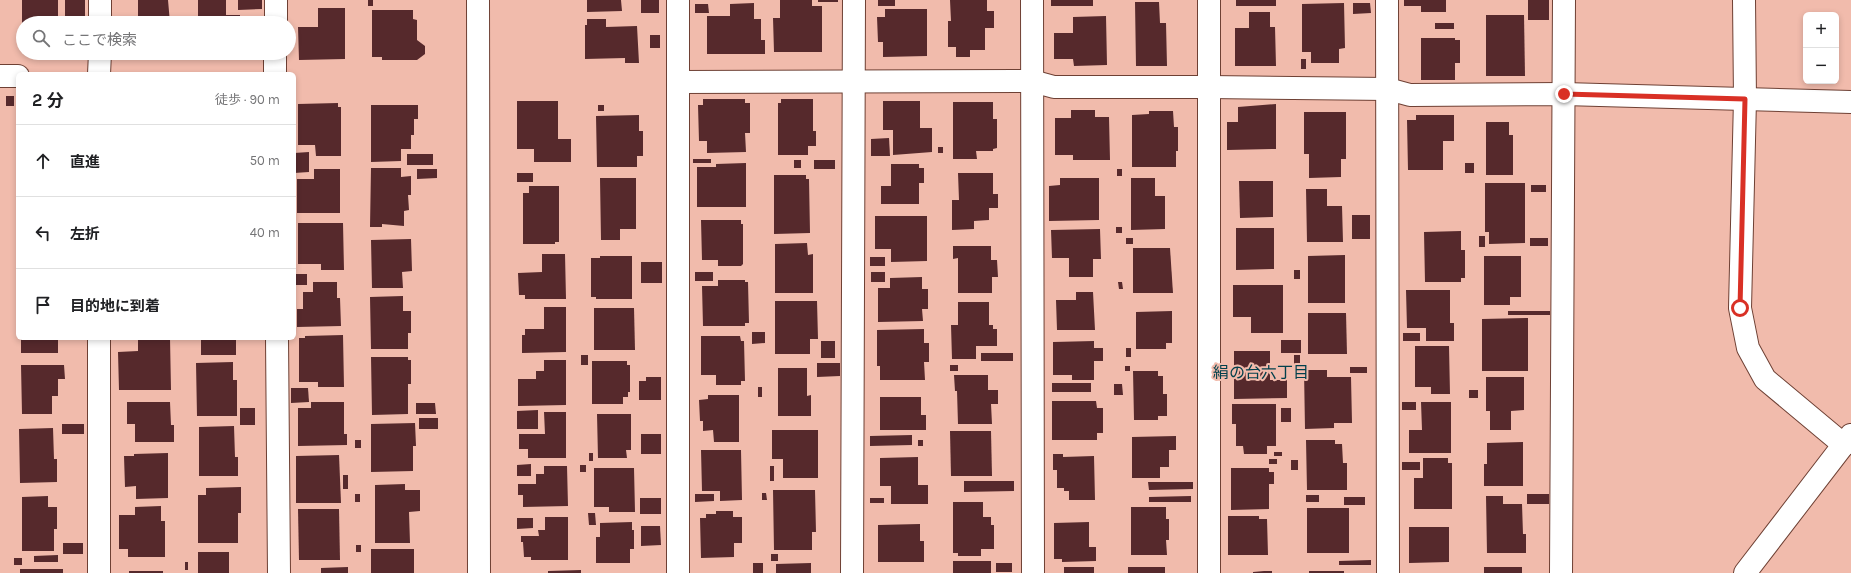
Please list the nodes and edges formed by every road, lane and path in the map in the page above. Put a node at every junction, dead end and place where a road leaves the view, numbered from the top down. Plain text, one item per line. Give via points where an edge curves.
1 (100, 0) edge
2 (276, 0) edge
3 (478, 0) edge
4 (678, 0) edge
5 (854, 0) edge
6 (1032, 0) edge
7 (1209, 0) edge
8 (1387, 0) edge
9 (1564, 0) edge
10 (1744, 0) edge
11 (100, 16) edge
12 (276, 16) edge
13 (100, 60) edge
14 (276, 60) edge
15 (99, 72) edge
16 (275, 72) edge
17 (0, 76) edge
18 (16, 76) edge
19 (853, 80) junction
20 (1032, 80) junction
21 (678, 82) junction
22 (1209, 86) junction
23 (1388, 88) junction
24 (1564, 94) junction
25 (1745, 99) junction
26 (1851, 102) edge
27 (99, 340) edge
28 (277, 340) edge
29 (1848, 440) edge
30 (99, 573) edge
31 (279, 573) edge
32 (479, 573) edge
33 (678, 573) edge
34 (852, 573) edge
35 (1032, 573) edge
36 (1209, 573) edge
37 (1388, 573) edge
38 (1561, 573) edge
39 (1745, 573) edge

1 - 11 street
2 - 12 street
3 - 32 street
4 - 21 street
5 - 19 street
6 - 20 street
7 - 22 street
8 - 23 street
9 - 24 street
10 - 25 street
13 - 15 street
14 - 16 street
17 - 18 street
19 - 20 street
19 - 21 street
19 - 34 street
20 - 22 street via 1054,87
20 - 35 street
21 - 33 street
22 - 23 street
22 - 36 street
23 - 24 street via 1410,95
23 - 37 street
24 - 25 street
24 - 38 street
25 - 26 street
25 - 29 street via 1740,308 1748,348 1765,379
27 - 30 street
28 - 31 street
29 - 39 street

